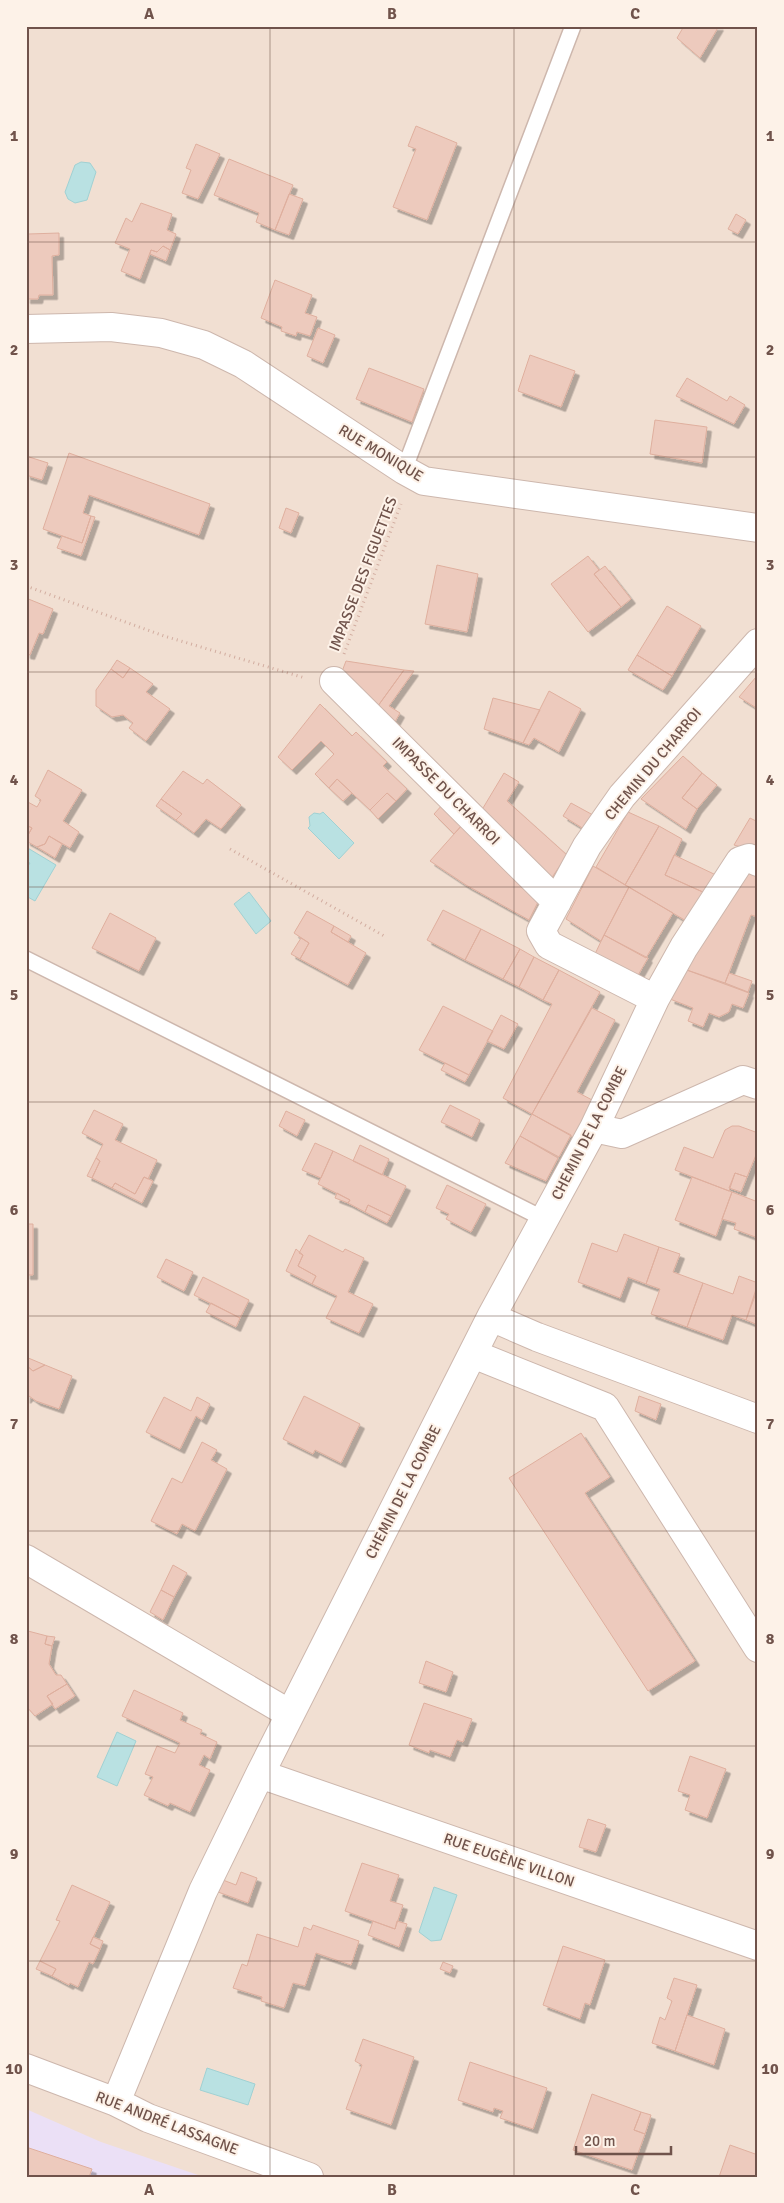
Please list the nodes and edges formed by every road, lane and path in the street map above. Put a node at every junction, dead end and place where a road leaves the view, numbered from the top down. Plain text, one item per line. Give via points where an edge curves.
1 (573, 26) edge
2 (26, 329) edge
3 (408, 473) junction
4 (758, 528) edge
5 (26, 586) edge
6 (758, 643) edge
7 (334, 681) junction
8 (230, 850) dead end
9 (758, 862) edge
10 (557, 902) junction
11 (386, 937) dead end
12 (26, 959) edge
13 (655, 999) junction
14 (758, 1085) edge
15 (594, 1128) junction
16 (544, 1219) junction
17 (491, 1317) junction
18 (473, 1354) junction
19 (758, 1419) edge
20 (26, 1559) edge
21 (758, 1648) edge
22 (290, 1714) junction
23 (260, 1774) junction
24 (758, 1946) edge
25 (26, 2068) edge
26 (116, 2102) junction
27 (309, 2177) edge

1 - 3 lane
2 - 3 street, RUE MONIQUE via 111,327 161,333 204,345 243,364
3 - 4 street, RUE MONIQUE via 424,481
3 - 7 path, IMPASSE DES FIGUETTES
5 - 7 path via 164,636 324,684
6 - 10 street, CHEMIN DU CHARROI via 622,796 587,846
7 - 10 street, IMPASSE DU CHARROI
8 - 11 path
9 - 13 street via 749,858 740,861 684,947
10 - 13 street, CHEMIN DU CHARROI via 541,932 549,945
12 - 16 lane
13 - 15 street, CHEMIN DE LA COMBE
14 - 15 street via 743,1080 622,1134
15 - 16 street, CHEMIN DE LA COMBE
16 - 17 street, CHEMIN DE LA COMBE
17 - 18 street, CHEMIN DE LA COMBE
17 - 19 street
18 - 21 street via 605,1407
18 - 22 street, CHEMIN DE LA COMBE
20 - 22 street
22 - 23 street
23 - 24 street, RUE EUGÈNE VILLON
23 - 26 street via 203,1890
25 - 26 street, RUE ANDRÉ LASSAGNE
26 - 27 street, RUE ANDRÉ LASSAGNE via 148,2118

